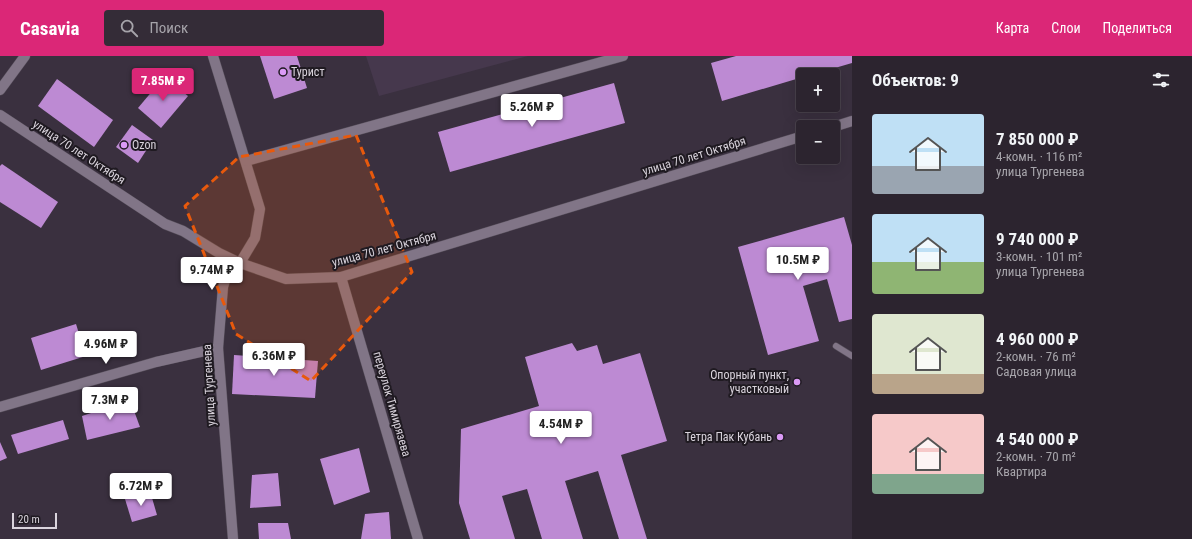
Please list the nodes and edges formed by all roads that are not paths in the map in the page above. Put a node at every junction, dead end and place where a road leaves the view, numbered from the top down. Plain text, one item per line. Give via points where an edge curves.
1 (26, 56) edge
2 (213, 56) edge
3 (622, 56) edge
4 (0, 90) edge
5 (0, 115) edge
6 (852, 121) edge
7 (840, 125) edge
8 (796, 138) edge
9 (246, 161) junction
10 (240, 263) junction
11 (341, 277) junction
12 (836, 346) dead end
13 (218, 348) junction
14 (852, 356) edge
15 (0, 407) edge
16 (233, 539) edge
17 (418, 539) edge

1 - 4 street
2 - 9 street, улица Тургенева
3 - 9 street
5 - 10 street, улица 70 лет Октября via 165,224 183,231
6 - 7 street
8 - 11 street, улица 70 лет Октября
9 - 10 street, улица Тургенева via 260,209 256,238
10 - 11 street, улица 70 лет Октября via 286,279
10 - 13 street, улица Тургенева via 227,274 223,286
11 - 17 street, переулок Тимирязева
12 - 14 lane
13 - 15 street via 156,362
13 - 16 street, улица Тургенева

